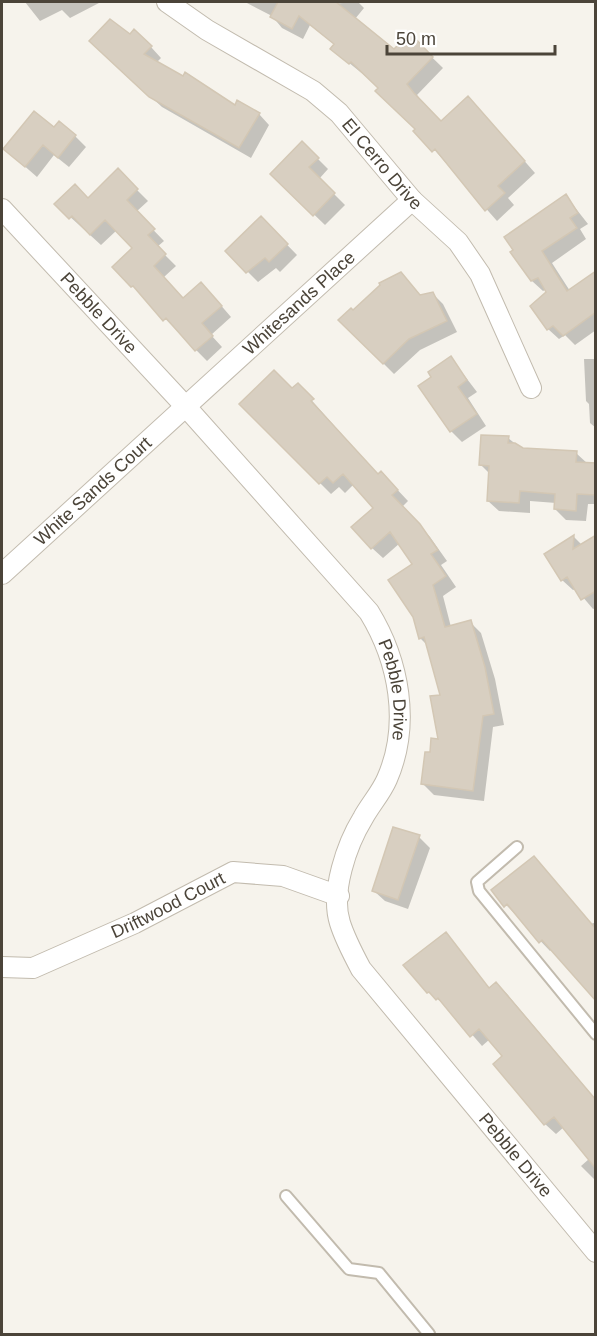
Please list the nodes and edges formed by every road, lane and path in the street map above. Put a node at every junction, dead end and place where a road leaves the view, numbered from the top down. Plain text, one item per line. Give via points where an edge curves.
1 (167, 2) edge
2 (412, 200) junction
3 (2, 208) edge
4 (531, 388) dead end
5 (187, 408) junction
6 (2, 574) edge
7 (517, 847) dead end
8 (339, 896) junction
9 (2, 967) edge
10 (596, 1034) edge
11 (286, 1196) dead end
12 (596, 1252) edge
13 (429, 1335) edge

1 - 2 street, El Cerro Drive via 207,30 313,90 339,113
2 - 4 street, El Cerro Drive via 458,242 480,274
2 - 5 street, Whitesands Place
3 - 5 street, Pebble Drive
5 - 6 street, White Sands Court
5 - 8 street, Pebble Drive via 369,612 392,656 399,706 394,757 387,780 361,820 344,859
7 - 10 lane via 477,882 479,891
8 - 9 street, Driftwood Court via 283,876 233,872 135,923 33,968
8 - 12 street, Pebble Drive via 339,921 361,969
11 - 13 lane via 349,1269 379,1273

